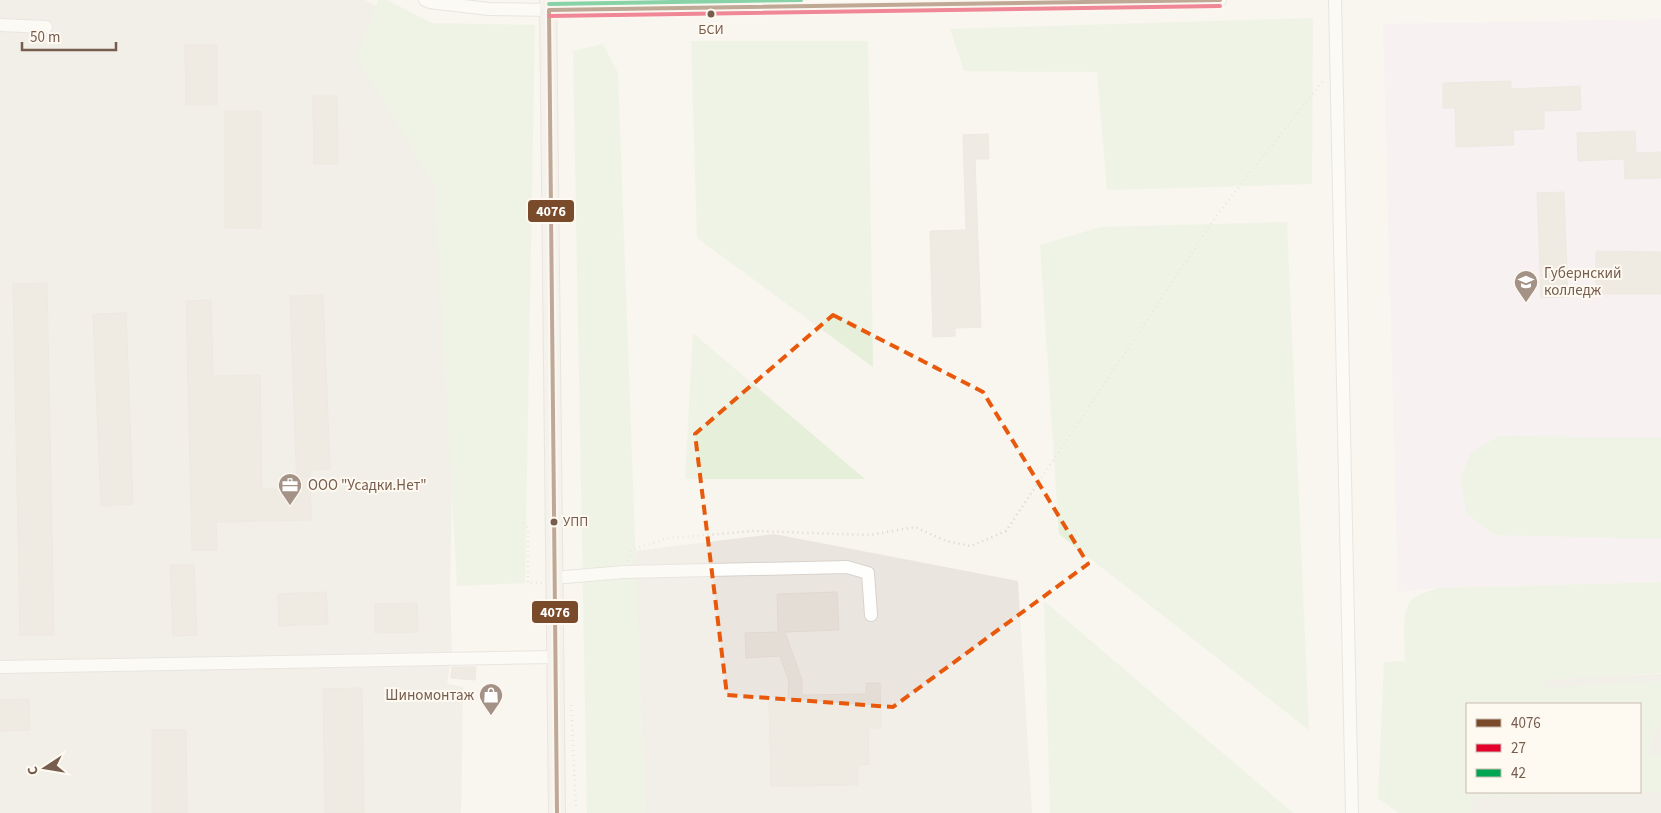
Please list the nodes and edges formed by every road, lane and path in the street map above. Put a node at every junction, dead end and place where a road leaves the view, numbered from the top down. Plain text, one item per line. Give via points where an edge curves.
1 (425, 0) edge
2 (1220, 0) edge
3 (1335, 0) edge
4 (548, 5) edge
5 (0, 25) edge
6 (46, 27) dead end
7 (1336, 63) junction
8 (523, 523) dead end
9 (624, 572) junction
10 (553, 580) junction
11 (871, 615) dead end
12 (554, 656) junction
13 (0, 667) edge
14 (557, 813) edge
15 (1352, 813) edge

1 - 4 street via 489,10
2 - 4 street
3 - 7 street
4 - 10 main road
5 - 6 street
7 - 9 path via 1217,215 1006,532 971,546 946,541 914,527 870,535 754,532 669,538 631,550
7 - 15 street
8 - 10 path via 528,528 528,582
9 - 10 street
9 - 11 street via 847,567 868,573
10 - 12 main road
12 - 13 street
12 - 14 main road

